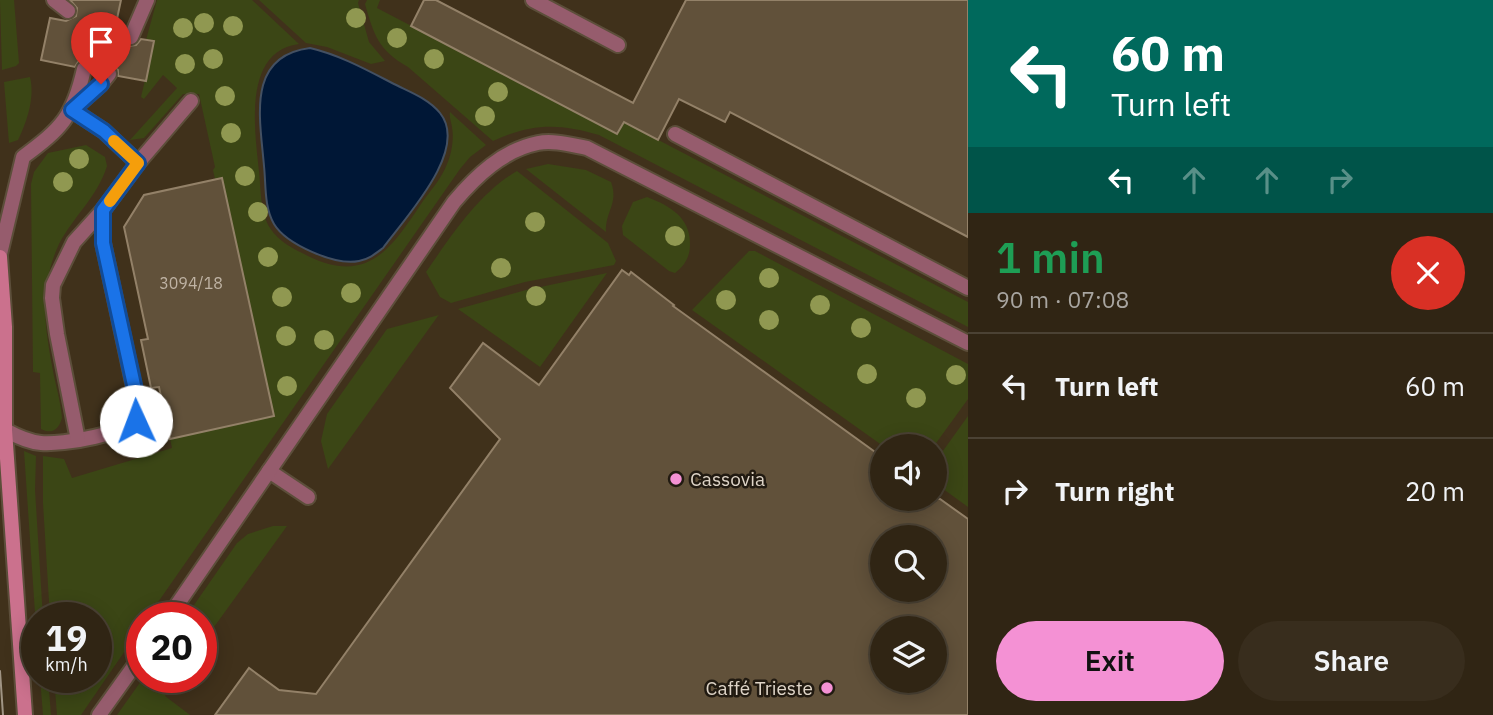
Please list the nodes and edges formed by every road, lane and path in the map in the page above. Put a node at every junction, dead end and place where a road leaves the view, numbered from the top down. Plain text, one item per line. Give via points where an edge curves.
1 (54, 0) edge
2 (147, 0) edge
3 (533, 0) edge
4 (68, 11) dead end
5 (131, 37) dead end
6 (618, 45) dead end
7 (85, 69) dead end
8 (109, 74) dead end
9 (191, 102) dead end
10 (72, 110) junction
11 (675, 134) dead end
12 (138, 163) junction
13 (103, 210) junction
14 (0, 256) edge
15 (968, 288) edge
16 (968, 343) edge
17 (5, 430) junction
18 (78, 440) junction
19 (269, 471) junction
20 (308, 497) dead end
21 (179, 602) edge
22 (126, 677) edge
23 (25, 715) edge
24 (99, 715) edge

1 - 4 lane
2 - 5 lane
3 - 6 lane
7 - 10 lane
8 - 10 lane
9 - 12 lane
10 - 12 lane via 104,131
10 - 14 lane via 51,136 23,157
11 - 15 lane
12 - 13 lane
13 - 18 lane via 74,242 53,285 57,334
13 - 18 lane via 103,243 140,415 125,428
14 - 17 street
16 - 19 lane via 587,148 538,143 504,156 461,194
17 - 18 lane via 39,443
17 - 23 street
19 - 20 lane
19 - 21 lane
22 - 24 lane

